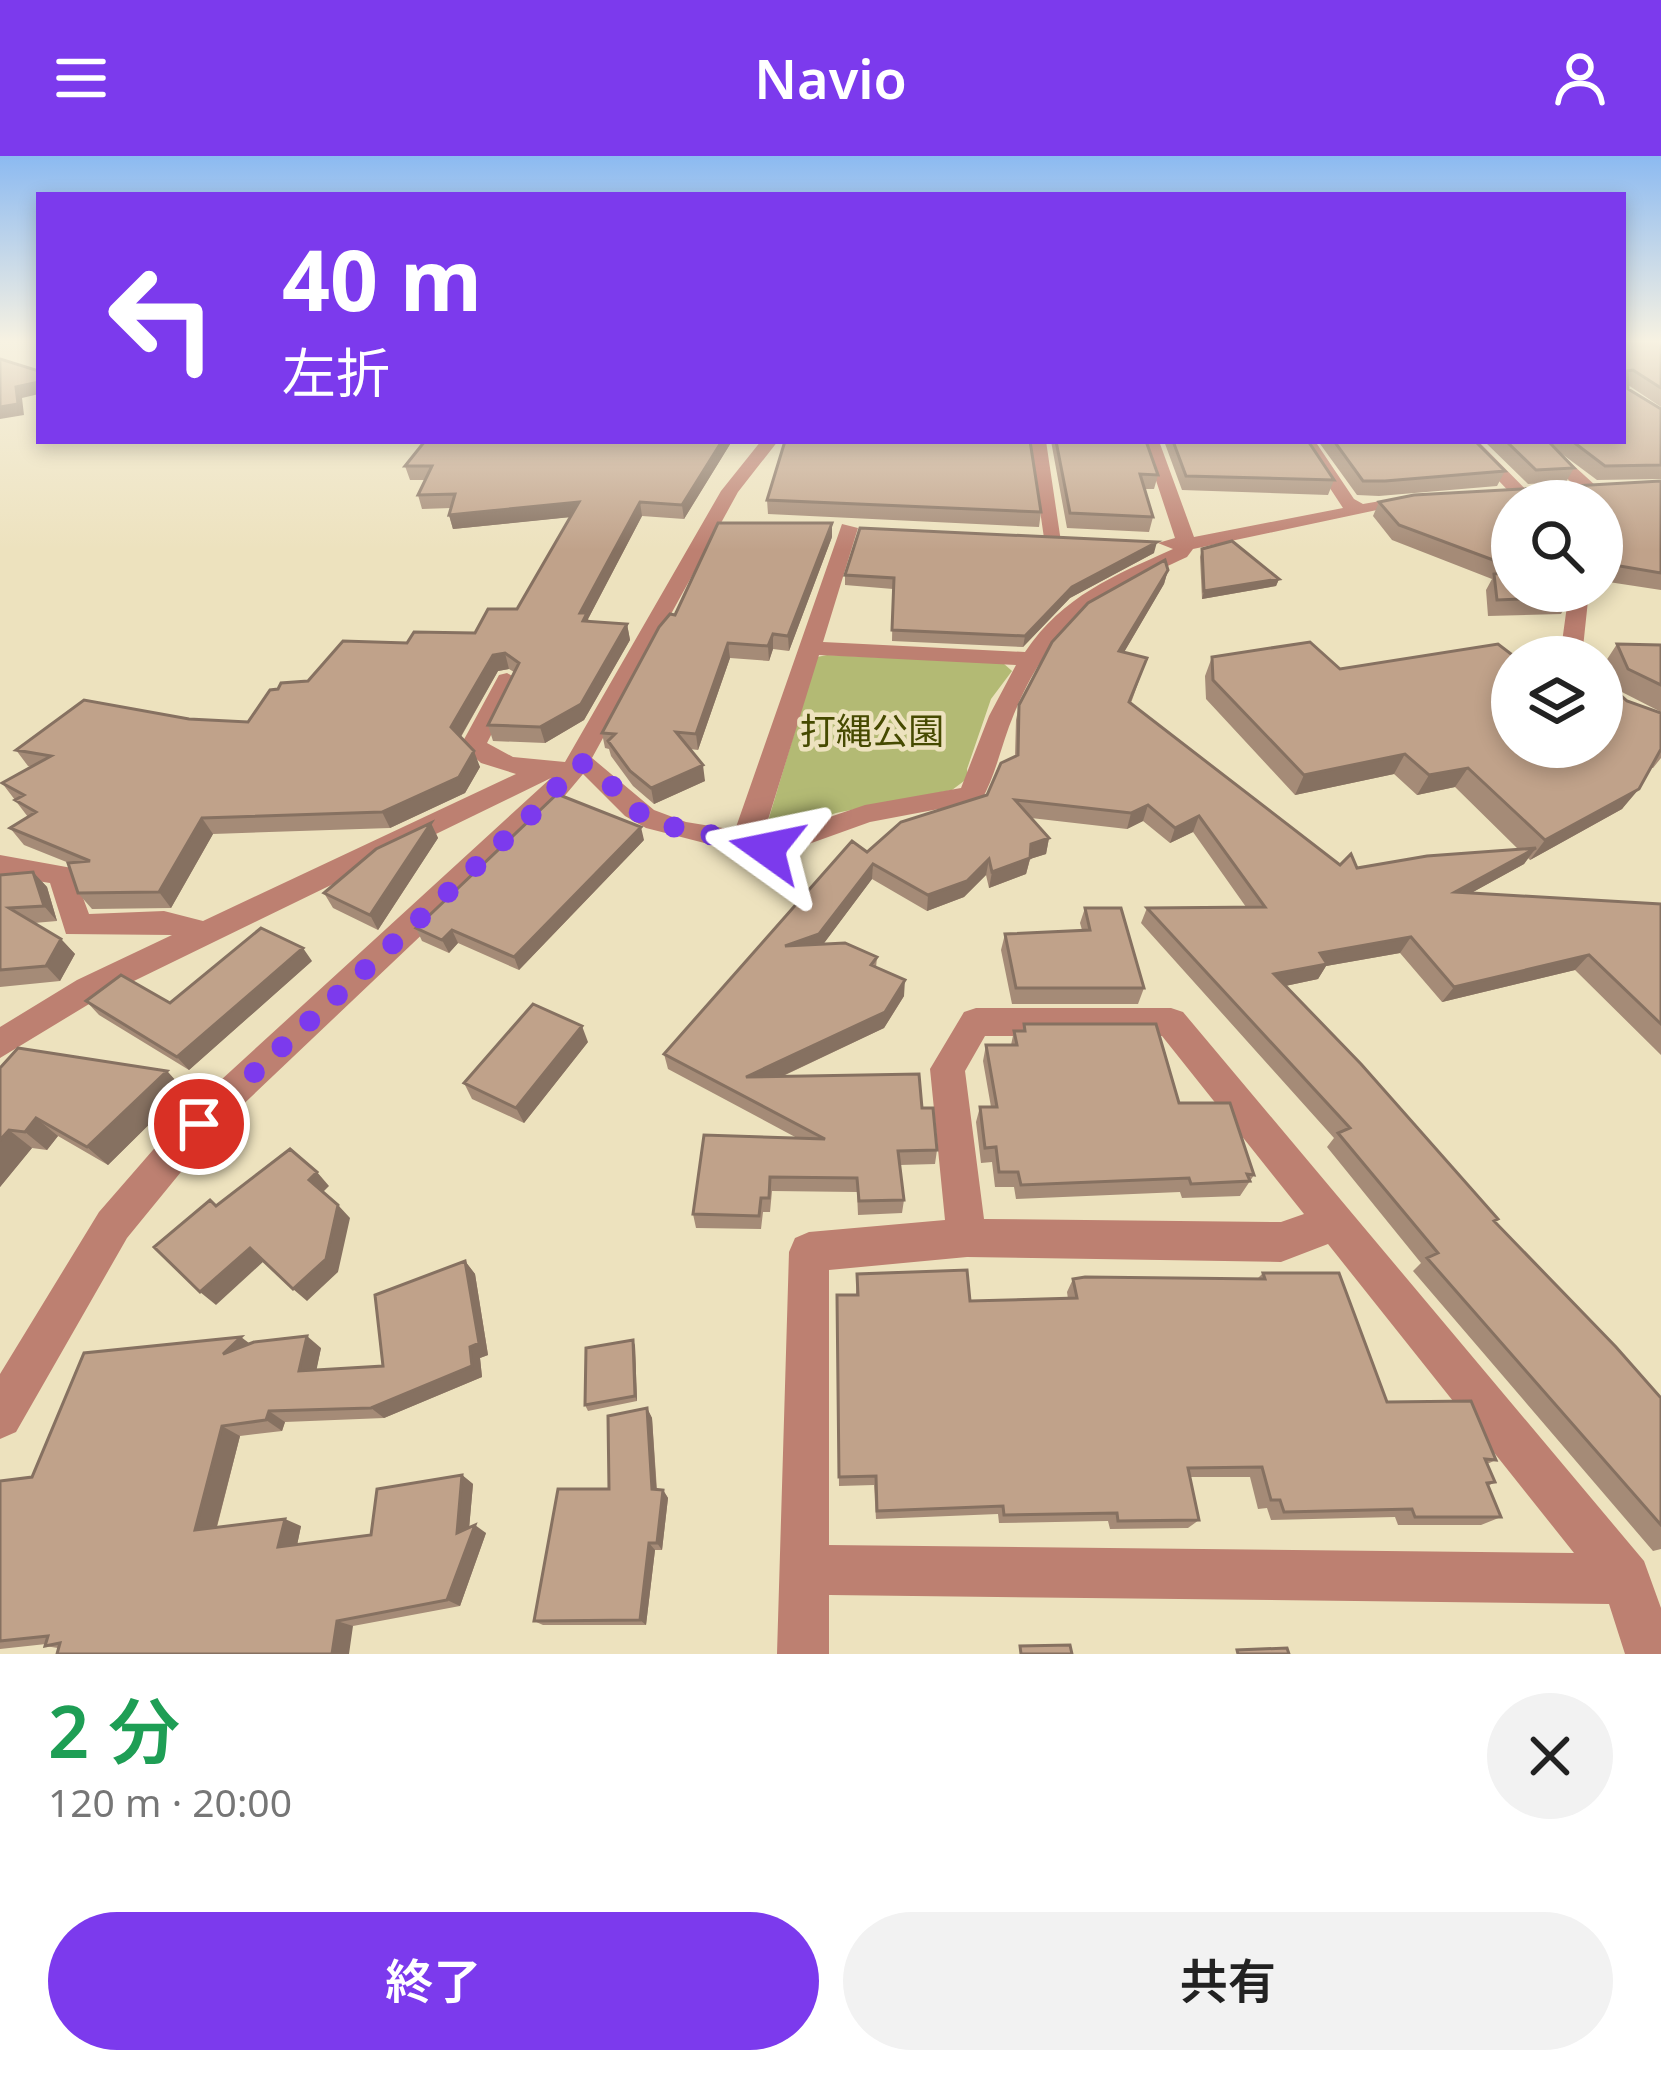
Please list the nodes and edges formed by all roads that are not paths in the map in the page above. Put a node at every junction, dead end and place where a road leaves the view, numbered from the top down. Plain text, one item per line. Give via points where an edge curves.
1 (768, 444) edge
2 (1038, 444) edge
3 (1152, 444) edge
4 (1309, 444) edge
5 (1472, 444) edge
6 (1554, 457) edge
7 (1506, 480) edge
8 (1579, 480) edge
9 (1429, 499) edge
10 (1360, 510) junction
11 (849, 528) edge
12 (1031, 537) edge
13 (1054, 538) junction
14 (1076, 539) edge
15 (1143, 542) edge
16 (1187, 544) junction
17 (812, 648) junction
18 (1029, 658) junction
19 (507, 680) edge
20 (566, 767) junction
21 (748, 841) junction
22 (0, 865) edge
23 (205, 933) junction
24 (0, 1044) edge
25 (1335, 1223) junction
26 (967, 1238) junction
27 (0, 1416) edge
28 (805, 1570) junction
29 (1626, 1580) junction
30 (803, 1654) edge
31 (1651, 1654) edge

1 - 20 street via 730,491 728,523
2 - 13 street
3 - 16 street
4 - 10 street
5 - 7 street
6 - 8 street
9 - 10 street
10 - 16 street
11 - 17 street
12 - 13 street
13 - 14 street
15 - 16 street
16 - 18 street via 1082,601
17 - 18 street
17 - 21 street
18 - 21 street via 1005,700 972,795 865,814 767,849
19 - 20 street via 474,746 510,766
20 - 21 street via 597,767 642,815
20 - 23 street
20 - 27 street via 542,805 199,1124 113,1226
22 - 23 street via 62,875 77,926 164,922
23 - 24 street via 88,989
25 - 26 street via 1281,1242
25 - 26 street via 1172,1022 976,1022 947,1069
25 - 29 street
26 - 28 street via 809,1252
28 - 29 street
28 - 30 street
29 - 31 street

